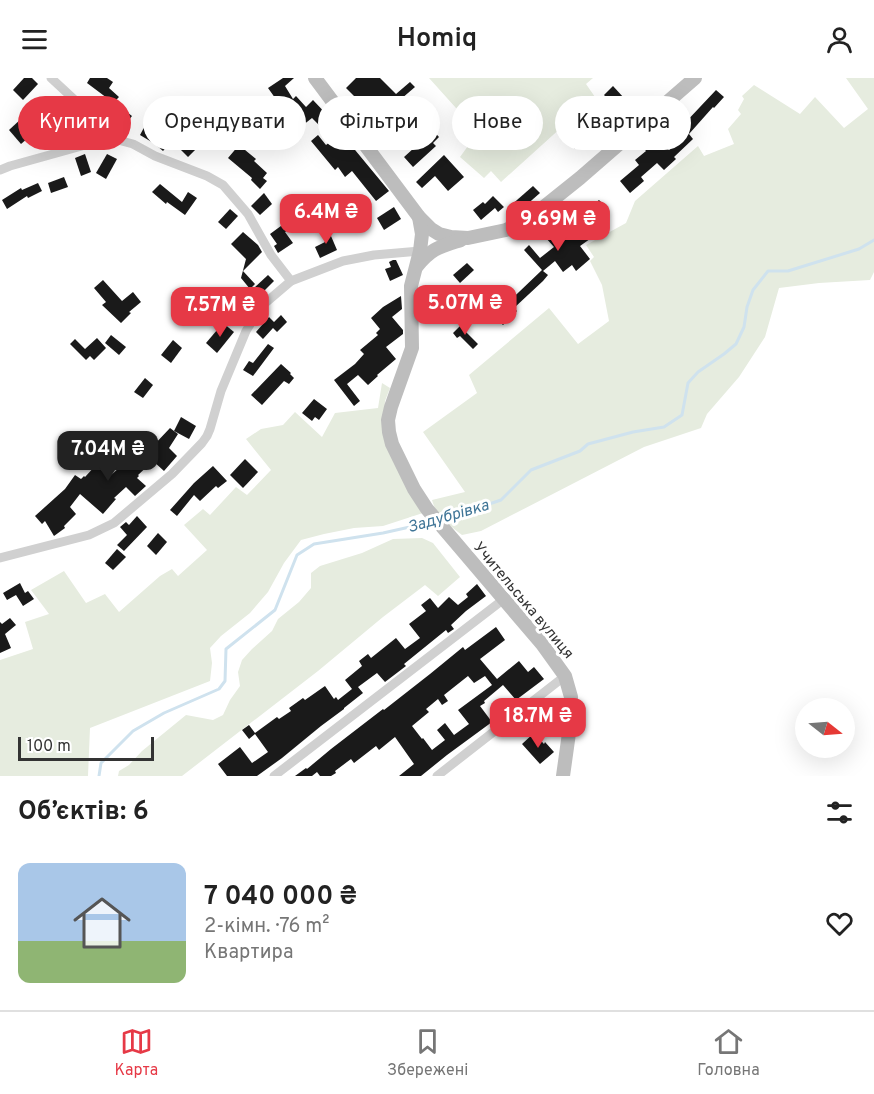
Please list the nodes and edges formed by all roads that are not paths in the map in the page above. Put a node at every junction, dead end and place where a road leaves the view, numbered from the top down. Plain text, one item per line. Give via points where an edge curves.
1 (51, 78) edge
2 (315, 78) edge
3 (695, 78) edge
4 (70, 96) edge
5 (131, 143) edge
6 (67, 150) edge
7 (0, 170) edge
8 (419, 217) junction
9 (468, 238) junction
10 (420, 251) junction
11 (416, 268) junction
12 (291, 281) junction
13 (0, 558) edge
14 (504, 599) junction
15 (565, 676) junction
16 (274, 776) edge
17 (437, 776) edge
18 (563, 776) edge

1 - 4 street
2 - 8 main road
3 - 9 main road via 535,214 506,230
5 - 12 street via 223,185 248,214
6 - 7 street
8 - 9 main road via 439,234
8 - 10 main road, Учительська вулиця
9 - 11 main road via 427,254
10 - 11 main road, Учительська вулиця
10 - 12 street via 343,261
11 - 14 main road, Учительська вулиця via 411,286 412,348 388,420 392,444 427,509
12 - 13 street via 254,318 221,391 207,436 172,474 114,523 88,535
14 - 15 main road, Учительська вулиця
14 - 16 street
15 - 17 street
15 - 18 main road, Учительська вулиця via 571,697

